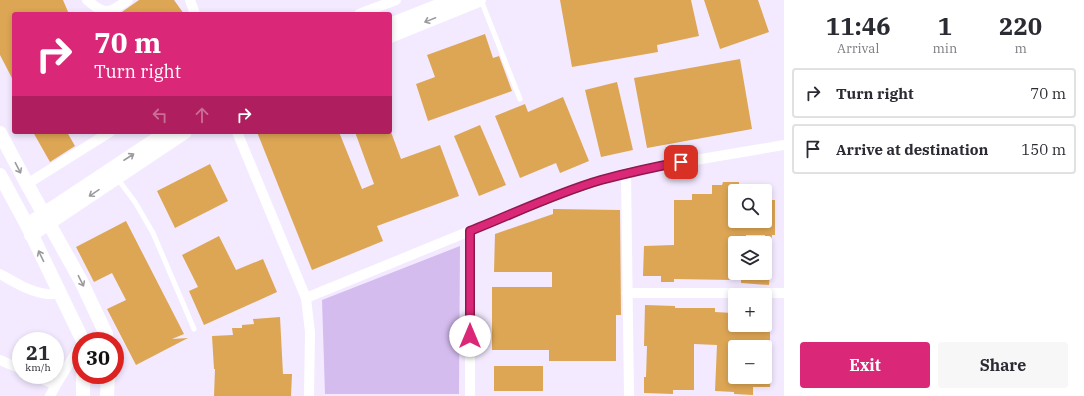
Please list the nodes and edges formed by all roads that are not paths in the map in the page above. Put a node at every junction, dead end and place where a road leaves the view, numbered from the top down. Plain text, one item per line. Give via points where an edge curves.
1 (87, 0) edge
2 (128, 0) edge
3 (190, 0) edge
4 (396, 0) edge
5 (453, 0) edge
6 (480, 0) edge
7 (194, 12) edge
8 (365, 12) edge
9 (392, 24) edge
10 (392, 35) edge
11 (520, 99) dead end
12 (0, 133) edge
13 (107, 134) edge
14 (165, 134) edge
15 (182, 134) edge
16 (238, 134) edge
17 (784, 145) edge
18 (626, 173) junction
19 (0, 175) edge
20 (117, 178) junction
21 (27, 184) junction
22 (46, 218) junction
23 (29, 230) junction
24 (470, 231) junction
25 (0, 274) edge
26 (59, 293) junction
27 (627, 293) junction
28 (784, 293) edge
29 (306, 298) junction
30 (194, 329) dead end
31 (78, 332) edge
32 (105, 332) edge
33 (72, 358) edge
34 (2, 363) edge
35 (12, 366) edge
36 (64, 371) edge
37 (56, 384) edge
38 (83, 384) edge
39 (108, 384) edge
40 (50, 396) edge
41 (82, 396) edge
42 (107, 396) edge
43 (309, 396) edge
44 (470, 396) edge
45 (629, 396) edge

1 - 2 street via 106,12 114,10
3 - 7 street
4 - 8 street
5 - 9 street
6 -> 10 street
6 - 11 lane
12 -> 21 street
13 - 21 street
22 -> 14 street
15 - 20 street
16 - 29 street
17 - 18 street
18 - 24 street via 563,193
18 - 27 street
19 - 23 street
20 -> 22 street
20 - 30 lane via 147,221
21 - 22 street
22 - 23 street
22 -> 32 street via 81,281
26 -> 23 street
24 - 29 street
24 - 44 street
25 - 26 street via 32,290 47,294
26 - 31 street
27 - 28 street
27 - 45 street
29 - 43 street via 310,332
33 - 36 street
34 - 35 street
37 - 40 street
38 - 41 street
39 - 42 street

